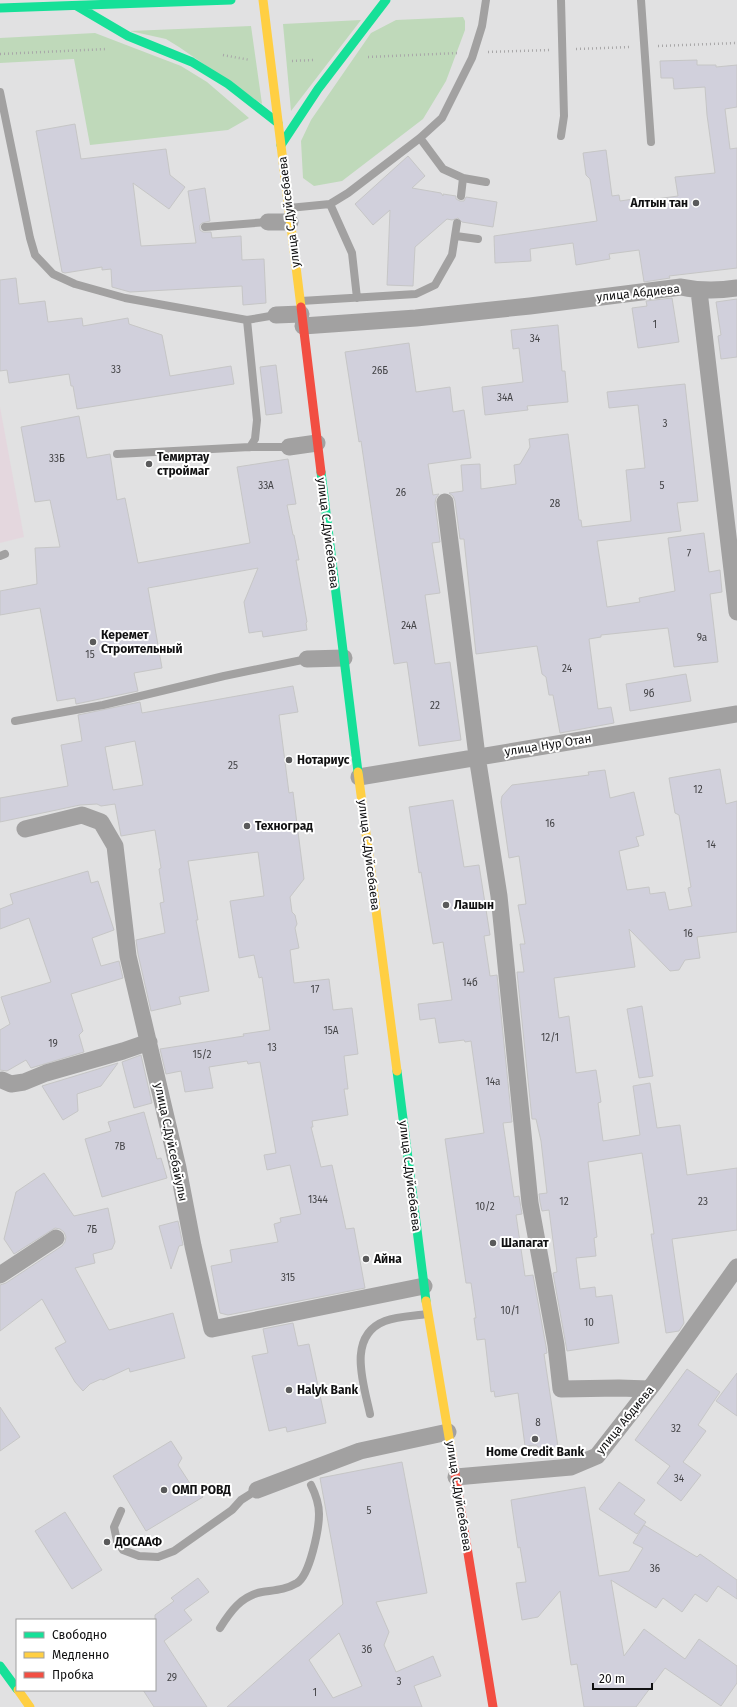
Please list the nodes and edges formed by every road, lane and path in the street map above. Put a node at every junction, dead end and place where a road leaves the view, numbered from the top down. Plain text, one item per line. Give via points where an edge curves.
1 (2, 0) edge
2 (230, 0) edge
3 (263, 0) edge
4 (386, 0) edge
5 (486, 0) edge
6 (561, 0) edge
7 (641, 0) edge
8 (122, 2) edge
9 (78, 6) junction
10 (0, 8) edge
11 (11, 8) junction
12 (737, 43) edge
13 (645, 47) junction
14 (0, 92) edge
15 (278, 123) junction
16 (561, 136) dead end
17 (420, 138) junction
18 (651, 142) dead end
19 (281, 145) junction
20 (463, 178) junction
21 (486, 182) dead end
22 (461, 196) dead end
23 (330, 204) junction
24 (289, 215) junction
25 (268, 222) joint
26 (457, 223) dead end
27 (205, 227) dead end
28 (456, 236) junction
29 (478, 239) dead end
30 (737, 288) edge
31 (699, 291) junction
32 (357, 298) junction
33 (301, 314) junction
34 (276, 315) joint
35 (247, 320) junction
36 (317, 442) junction
37 (250, 447) junction
38 (289, 447) joint
39 (117, 454) dead end
40 (445, 502) dead end
41 (737, 612) edge
42 (344, 658) junction
43 (307, 659) joint
44 (737, 714) edge
45 (15, 721) dead end
46 (477, 756) junction
47 (359, 777) junction
48 (25, 829) dead end
49 (149, 1042) junction
50 (2, 1080) dead end
51 (56, 1238) dead end
52 (737, 1267) edge
53 (0, 1275) edge
54 (424, 1286) junction
55 (429, 1314) junction
56 (649, 1389) junction
57 (370, 1414) dead end
58 (448, 1432) junction
59 (310, 1477) junction
60 (456, 1477) junction
61 (257, 1490) joint
62 (121, 1511) dead end
63 (220, 1628) dead end
64 (0, 1666) edge
65 (16, 1686) edge
66 (19, 1691) edge
67 (30, 1707) edge
68 (493, 1707) edge

1 - 11 lane
2 - 8 main road
3 - 15 main road, улица С.Дуйсебаева
4 - 19 main road via 311,98
5 - 17 lane via 482,26 472,58 442,118
6 - 16 lane via 564,116
7 - 13 lane
8 - 9 main road
9 - 11 main road
9 - 15 main road via 128,36 192,62 228,84
10 - 11 main road
12 - 13 path
13 - 18 lane
14 - 35 lane via 30,238 35,255 53,274 75,284 125,298
15 - 19 main road, улица С.Дуйсебаева
17 - 20 lane via 444,170
17 - 23 lane
19 - 24 main road, улица С.Дуйсебаева
20 - 21 lane
20 - 22 lane
23 - 24 lane
23 - 32 lane via 352,253
24 - 25 street
24 - 33 main road, улица С.Дуйсебаева
25 - 27 lane
26 - 28 lane
28 - 29 lane
28 - 32 lane via 452,255 435,286 416,294
30 - 31 street, улица Абдиева
31 - 33 street, улица Абдиева via 681,287 416,318
31 - 41 street
32 - 33 lane
33 - 34 street, улица Абдиева
33 - 36 main road, улица С.Дуйсебаева
34 - 35 lane
35 - 37 lane via 258,420 255,439
36 - 38 street
36 - 42 main road, улица С.Дуйсебаева
37 - 38 lane
37 - 39 lane
40 - 46 street
42 - 43 street
42 - 47 main road, улица С.Дуйсебаева
43 - 45 lane via 103,705
44 - 46 street, улица Нур Отан
46 - 47 street, улица Нур Отан
46 - 56 street via 499,896 530,1203 556,1345 561,1389
47 - 54 main road, улица С.Дуйсебаева
48 - 49 street, улица С.Дуйсебайулы via 82,815 101,822 115,846 128,956
49 - 50 street via 24,1082 10,1084
49 - 54 street, улица С.Дуйсебайулы via 212,1329
51 - 53 street
52 - 56 street, улица Абдиева
54 - 55 main road, улица С.Дуйсебаева
55 - 57 lane via 386,1321 372,1329 364,1340 360,1353 360,1368
55 - 58 main road, улица С.Дуйсебаева
56 - 60 street, улица Абдиева via 597,1456 571,1467
58 - 59 street via 360,1451
58 - 60 main road, улица С.Дуйсебаева
59 - 61 street
59 - 63 lane via 319,1514 314,1551 306,1571 299,1582 284,1589 254,1594 243,1599 230,1612
60 - 68 main road, улица С.Дуйсебаева
61 - 62 lane via 174,1550 158,1557 139,1556 123,1550 117,1541 114,1527
64 - 65 main road
66 - 67 main road

